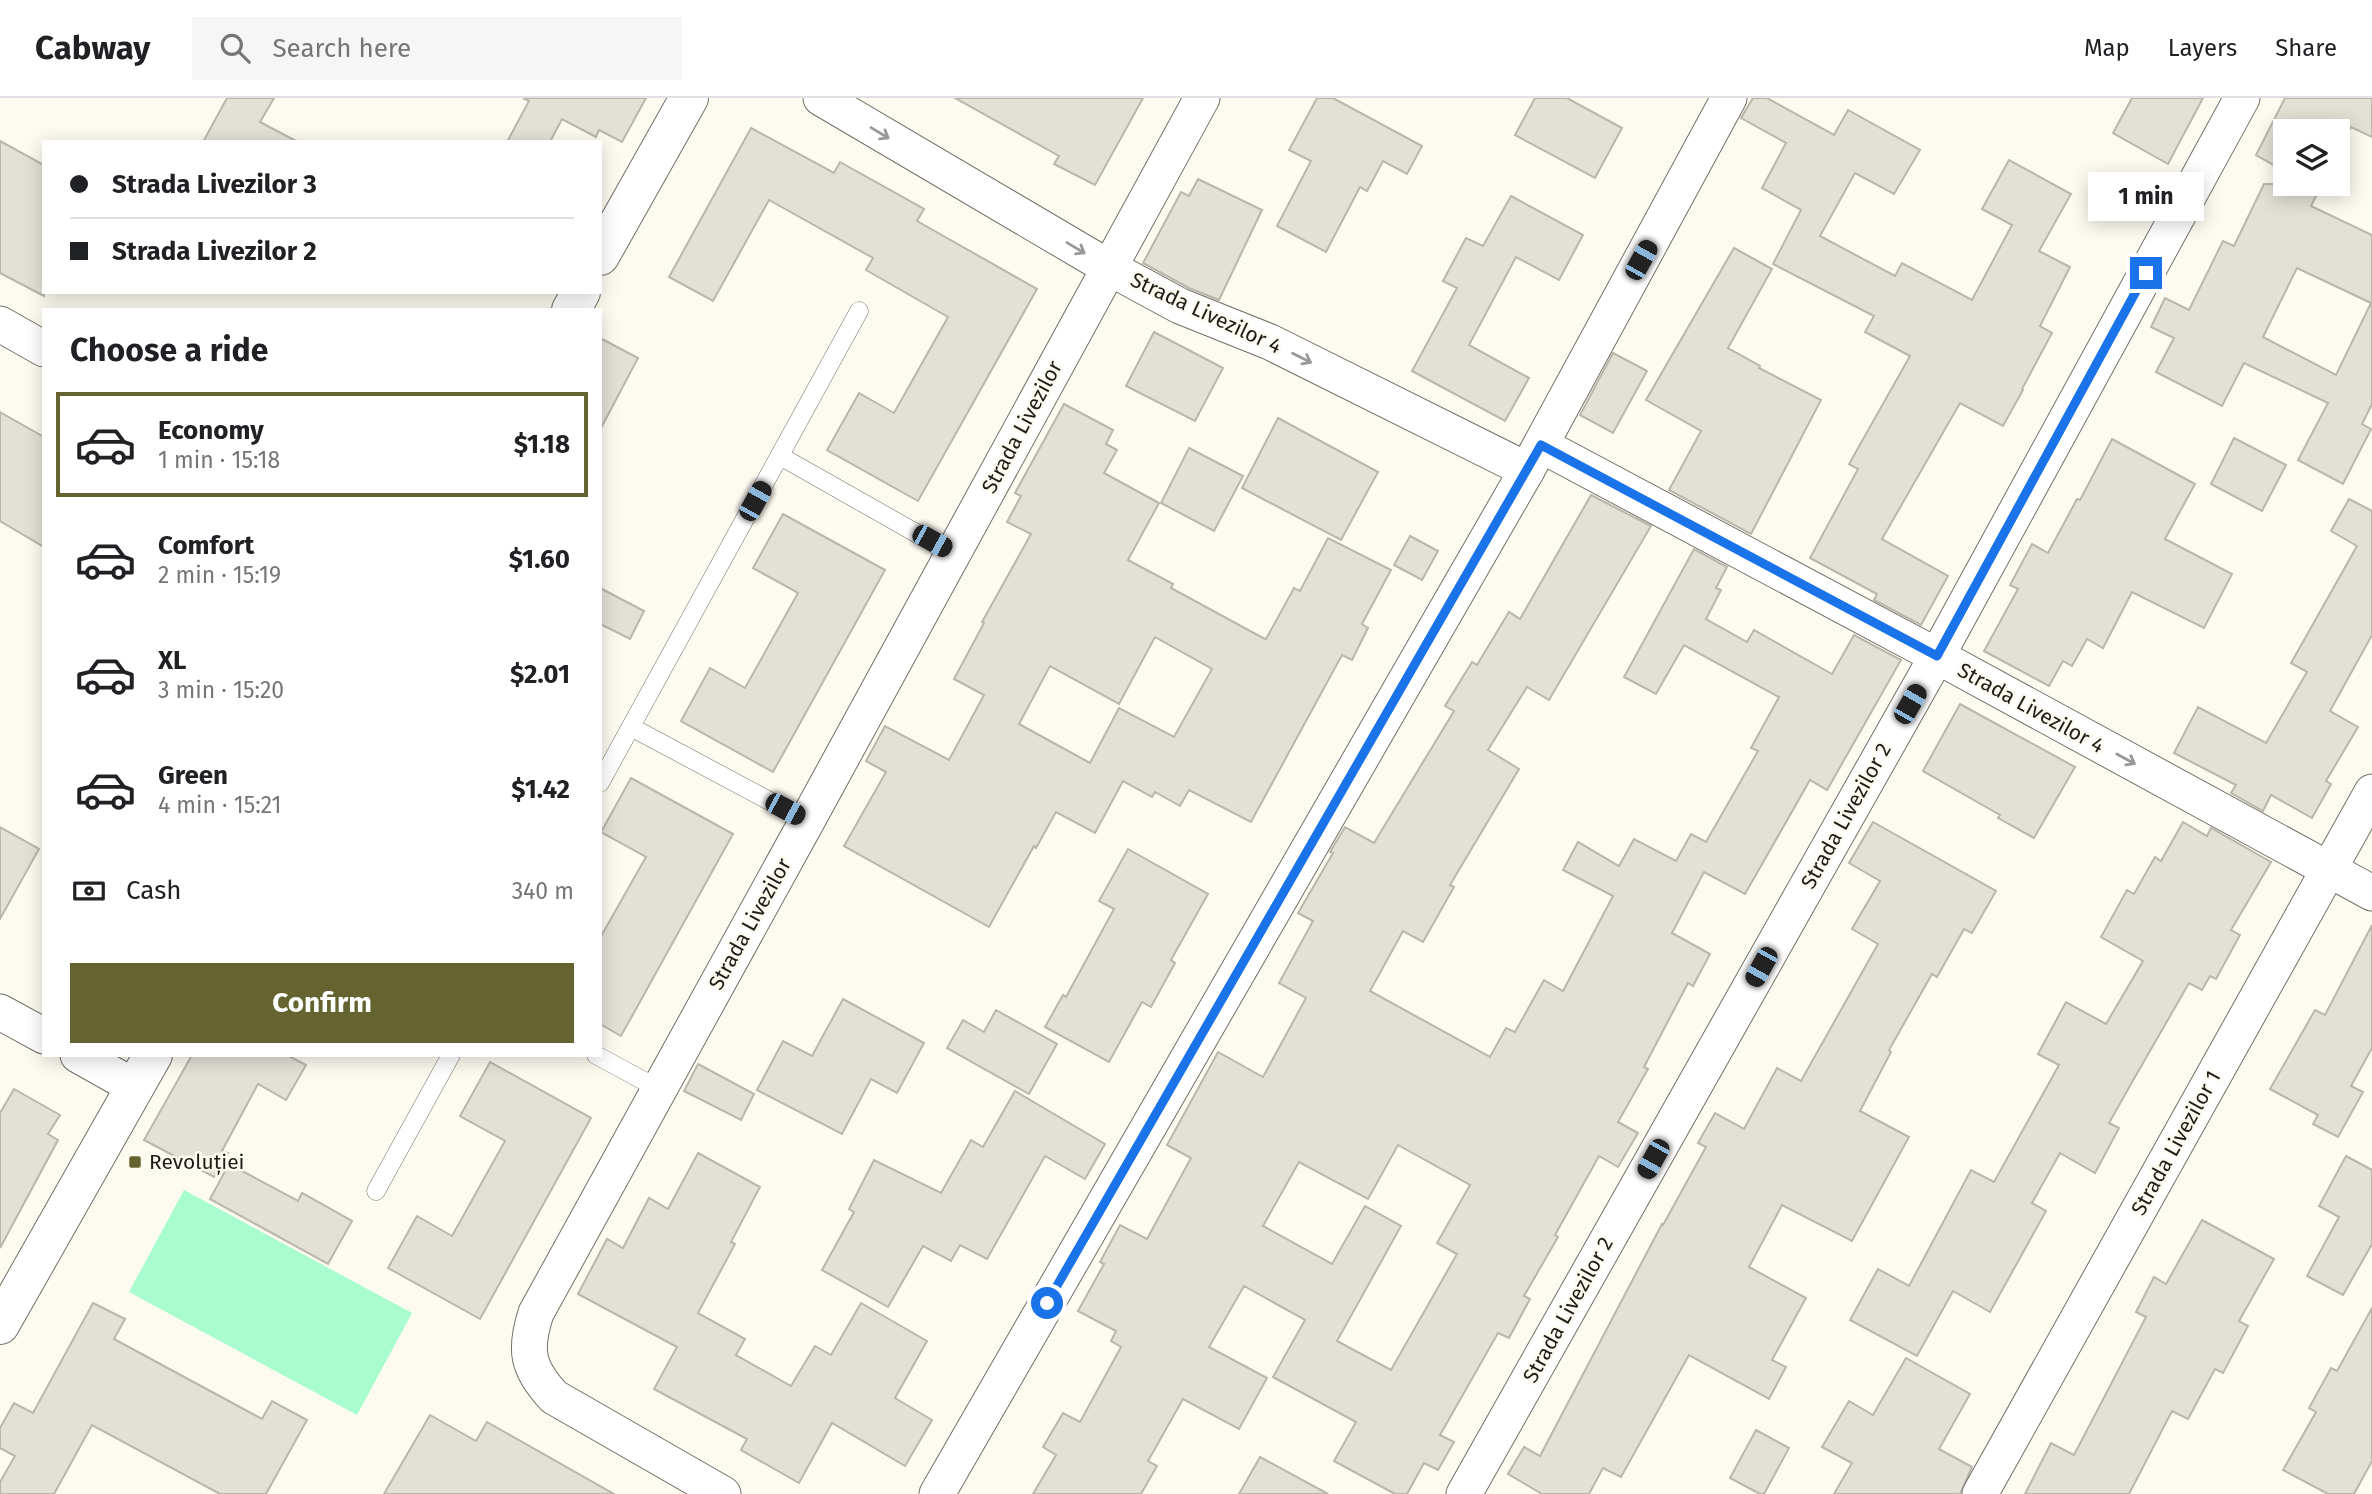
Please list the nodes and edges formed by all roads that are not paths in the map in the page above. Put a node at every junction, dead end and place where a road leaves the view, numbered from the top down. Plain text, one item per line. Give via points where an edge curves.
1 (689, 98) edge
2 (821, 98) edge
3 (1202, 98) edge
4 (1729, 98) edge
5 (2242, 98) edge
6 (602, 252) edge
7 (1108, 267) junction
8 (859, 311) dead end
9 (0, 324) edge
10 (42, 348) edge
11 (780, 456) junction
12 (1534, 457) junction
13 (953, 554) junction
14 (1937, 656) junction
15 (631, 727) junction
16 (602, 779) edge
17 (2372, 792) edge
18 (807, 821) junction
19 (2330, 870) junction
20 (2372, 893) edge
21 (0, 1012) edge
22 (42, 1035) edge
23 (86, 1057) edge
24 (450, 1057) edge
25 (600, 1057) edge
26 (144, 1071) edge
27 (659, 1089) junction
28 (376, 1191) dead end
29 (0, 1325) edge
30 (723, 1494) edge
31 (937, 1494) edge
32 (1464, 1494) edge
33 (1980, 1494) edge

1 - 6 street
2 -> 7 street, Strada Livezilor 4
3 - 7 street, Strada Livezilor
4 - 12 street
5 - 14 street, Strada Livezilor 2
7 -> 12 street, Strada Livezilor 4 via 1180,306
7 - 13 street, Strada Livezilor
8 - 11 lane
9 - 10 street
11 - 13 lane
11 - 15 lane
12 - 14 street, Strada Livezilor 4
12 - 31 street
13 - 18 street, Strada Livezilor
14 -> 19 street, Strada Livezilor 4
14 - 32 street, Strada Livezilor 2
15 - 16 lane
15 - 18 lane
17 - 19 street, Strada Livezilor 1
18 - 27 street, Strada Livezilor
19 - 20 street, Strada Livezilor 4
19 - 33 street, Strada Livezilor 1
21 - 22 street
23 - 26 street
24 - 28 lane
25 - 27 lane
26 - 29 street
27 - 30 street, Strada Livezilor via 536,1313 528,1337 530,1361 539,1381 554,1396

